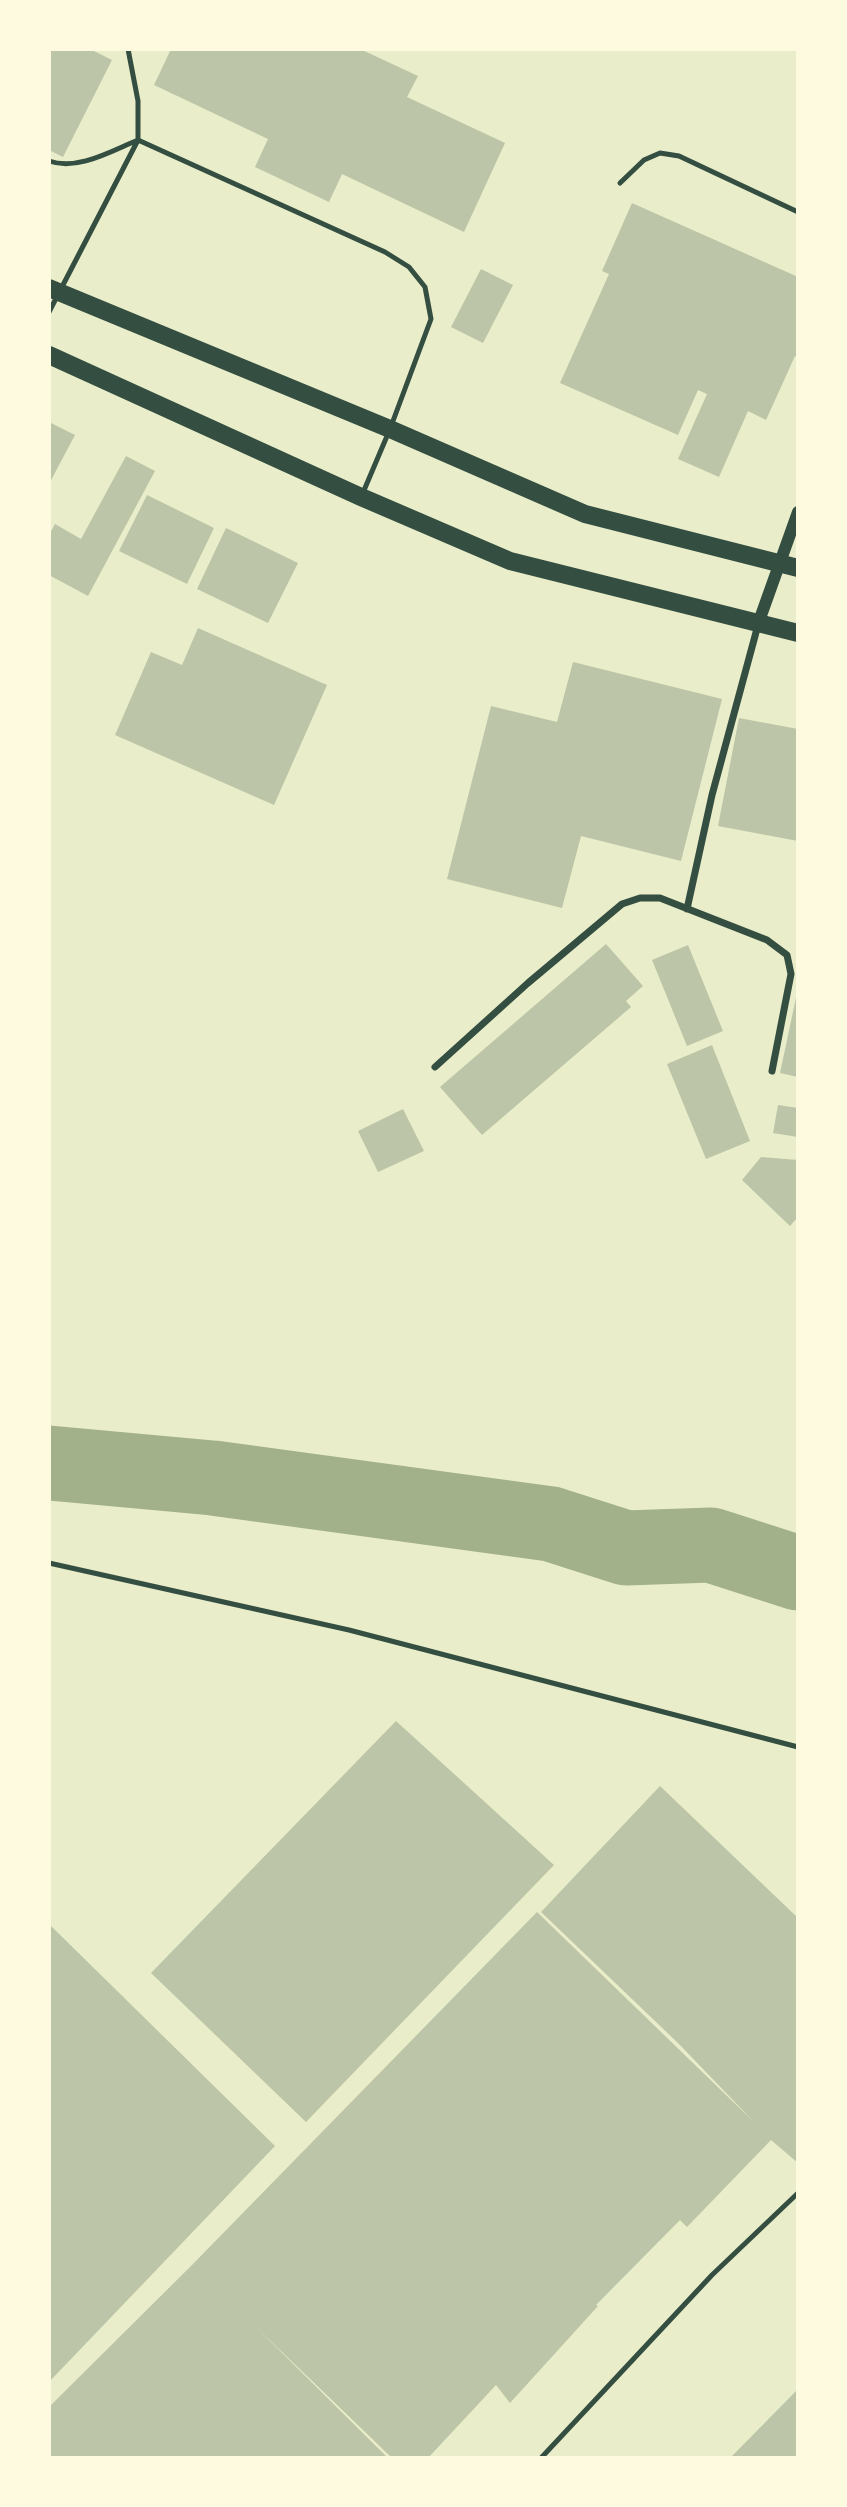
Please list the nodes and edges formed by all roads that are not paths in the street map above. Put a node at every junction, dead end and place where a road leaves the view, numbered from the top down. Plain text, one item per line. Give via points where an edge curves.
1 (128, 49) edge
2 (138, 140) junction
3 (49, 160) edge
4 (620, 183) dead end
5 (798, 212) edge
6 (54, 290) edge
7 (49, 312) edge
8 (49, 355) edge
9 (390, 429) junction
10 (361, 497) junction
11 (798, 512) edge
12 (780, 564) junction
13 (798, 568) edge
14 (758, 624) junction
15 (798, 633) edge
16 (687, 909) junction
17 (435, 1067) dead end
18 (772, 1071) dead end
19 (49, 1563) edge
20 (798, 1747) edge
21 (798, 2193) edge
22 (541, 2458) edge

1 - 2 lane via 138,101
2 - 3 lane via 86,161 59,164
2 - 6 lane
2 - 9 lane via 409,267 425,287 431,319
4 - 5 lane via 644,160 660,153 679,156
6 - 7 lane
6 - 9 main road
8 - 10 main road
9 - 10 lane
9 - 12 main road via 585,514
10 - 14 main road via 510,561
11 - 12 street
12 - 13 main road
12 - 14 street
14 - 15 main road
14 - 16 street
16 - 17 street via 660,898 622,904
16 - 18 street via 767,940 787,955 790,974
19 - 20 lane via 349,1630
21 - 22 lane via 712,2275

